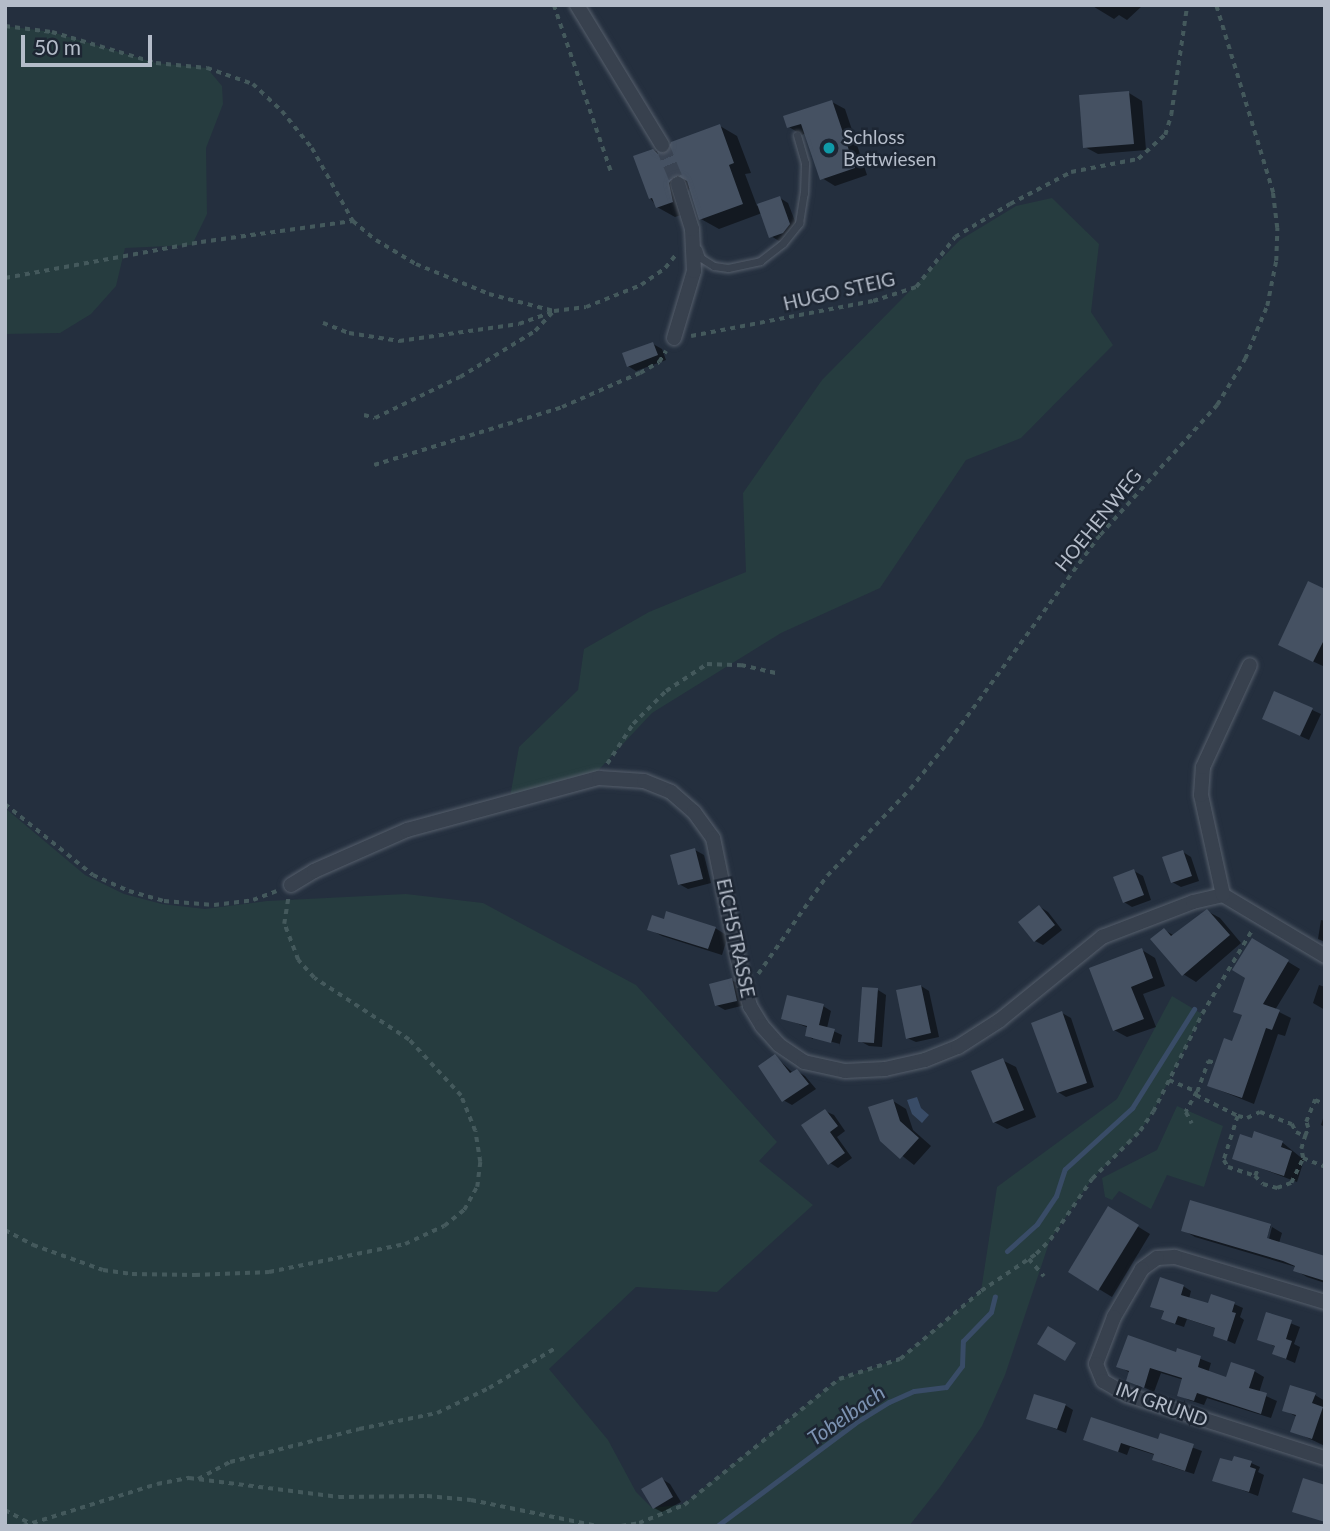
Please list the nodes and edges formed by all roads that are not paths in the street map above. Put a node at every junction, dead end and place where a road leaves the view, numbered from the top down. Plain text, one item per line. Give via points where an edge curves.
1 (578, 5) edge
2 (797, 135) dead end
3 (663, 145) tunnel mouth
4 (678, 184) tunnel mouth
5 (692, 229) junction
6 (674, 338) road end
7 (1250, 665) dead end
8 (291, 885) road end
9 (1223, 895) junction
10 (1325, 956) edge
11 (1325, 1302) edge
12 (1325, 1458) edge

1 - 3 street
2 - 5 lane via 805,163 804,193 799,223 783,243 760,261 728,268 714,266 701,258
4 - 5 street
5 - 6 street via 694,271
7 - 9 street via 1203,767 1200,795
8 - 9 street, EICHSTRASSE via 407,830 598,778 644,781 671,792 709,831 717,849 750,1006 762,1026 804,1062 845,1071 885,1069 958,1047 1000,1020 1102,937
9 - 10 street
11 - 12 street, IM GRUND via 1175,1257 1157,1258 1142,1269 1114,1317 1096,1364 1103,1381 1127,1395

